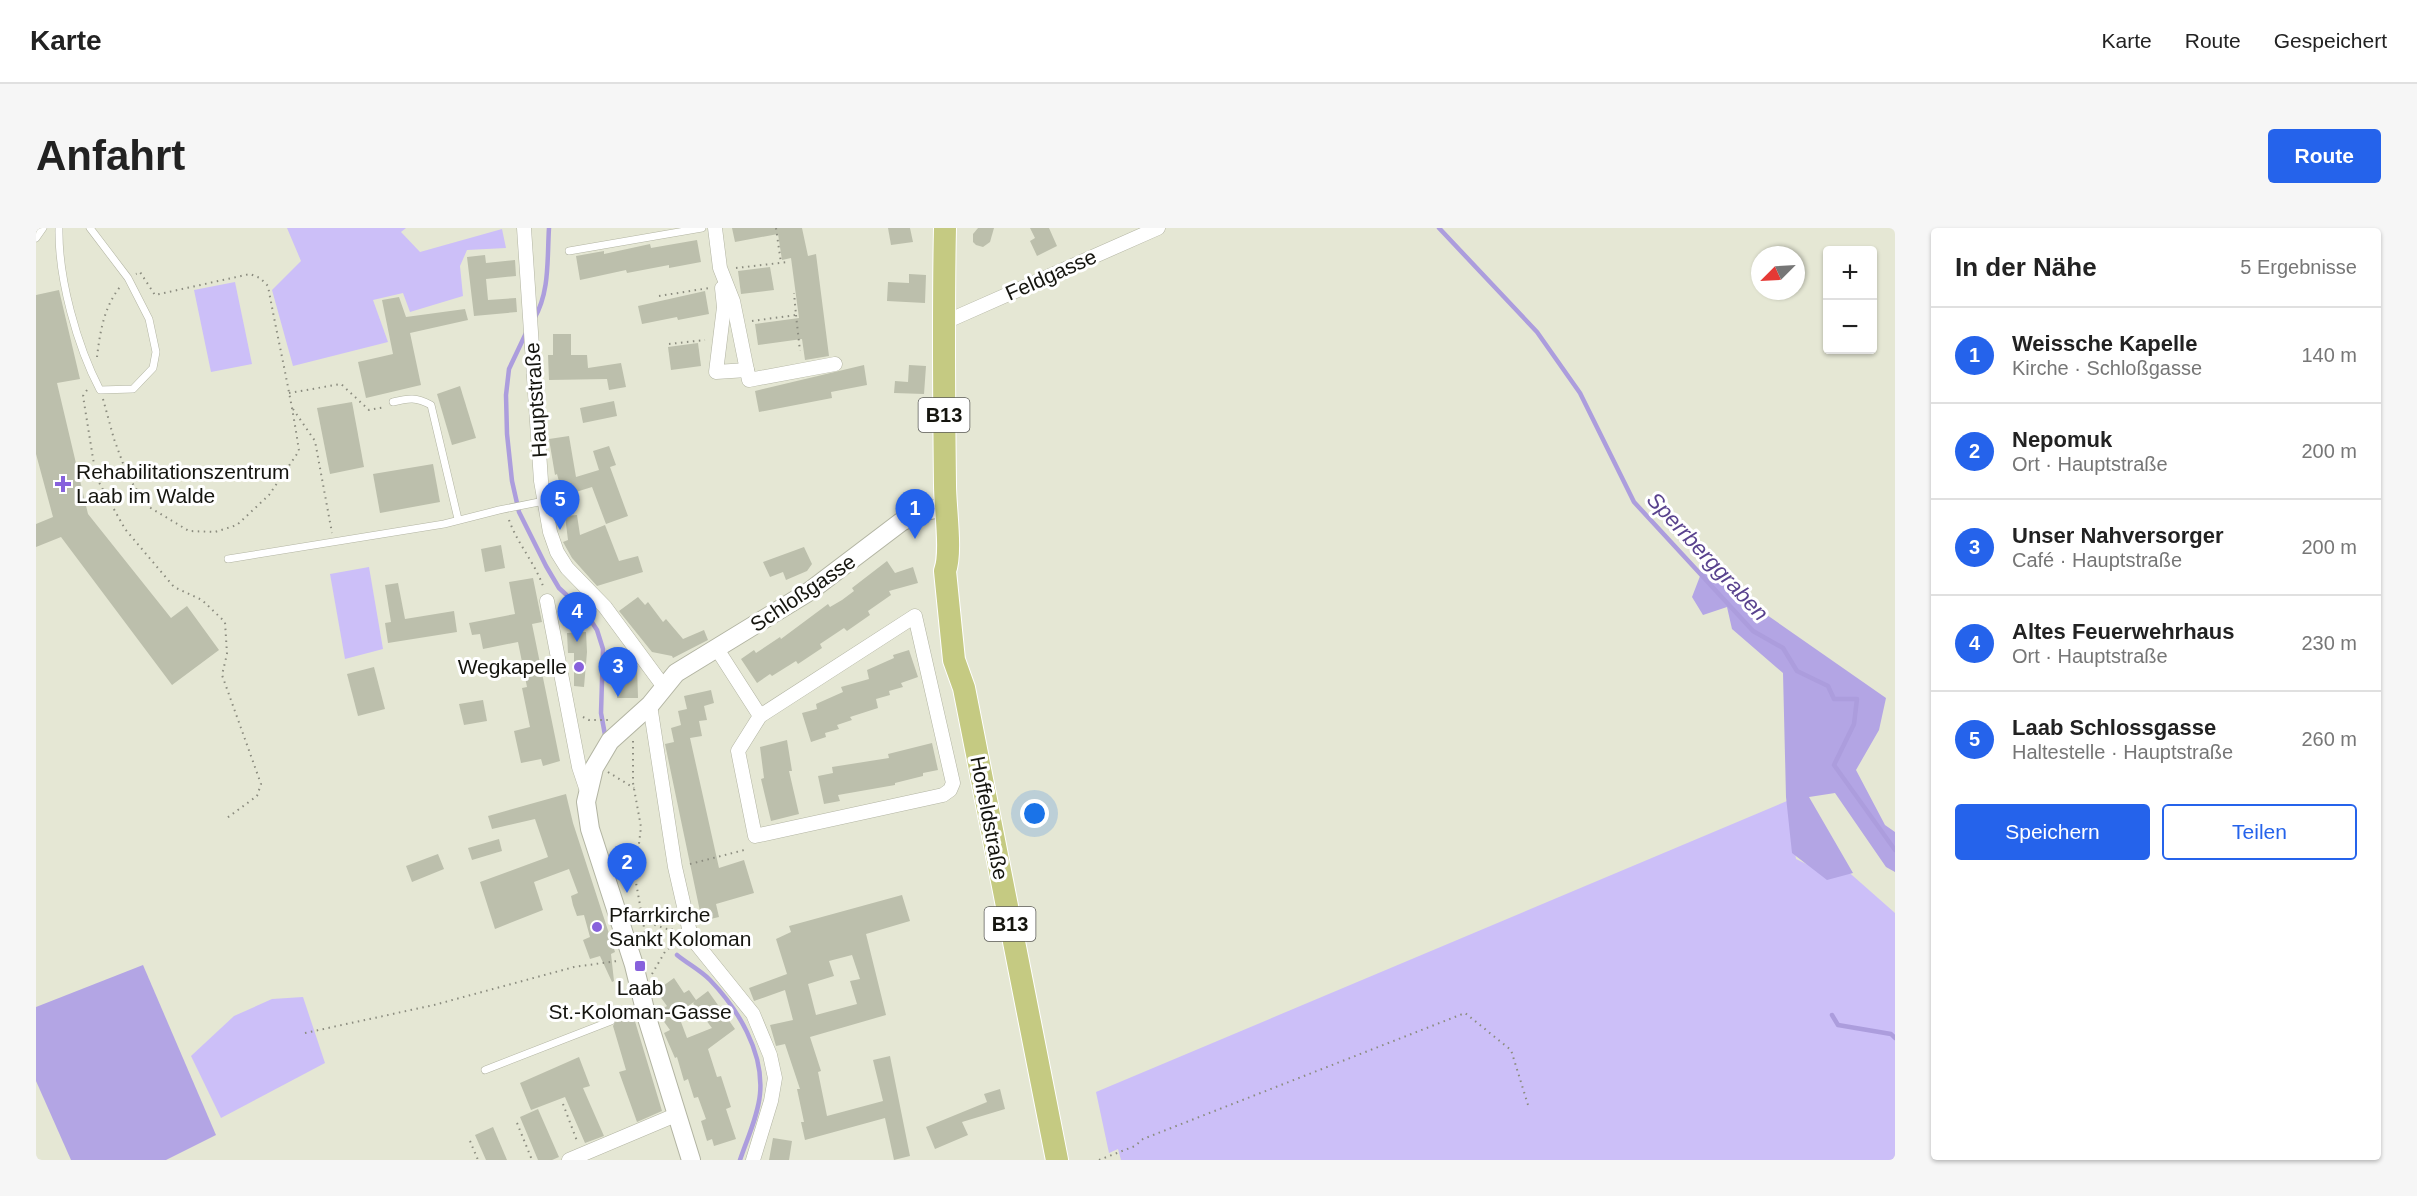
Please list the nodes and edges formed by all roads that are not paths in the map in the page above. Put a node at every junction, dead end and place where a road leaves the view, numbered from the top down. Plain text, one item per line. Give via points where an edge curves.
1 (43, 228) edge
2 (59, 228) edge
3 (90, 228) edge
4 (524, 228) edge
5 (702, 228) edge
6 (715, 228) edge
7 (945, 228) edge
8 (1158, 228) edge
9 (36, 238) edge
10 (569, 252) dead end
11 (721, 269) junction
12 (943, 323) junction
13 (835, 364) dead end
14 (747, 370) junction
15 (393, 402) road end
16 (544, 501) junction
17 (945, 507) junction
18 (458, 519) junction
19 (228, 559) dead end
20 (547, 601) road end
21 (717, 649) junction
22 (664, 687) junction
23 (650, 705) junction
24 (760, 716) junction
25 (587, 792) junction
26 (611, 1021) dead end
27 (485, 1070) dead end
28 (678, 1114) junction
29 (576, 1157) edge
30 (691, 1160) edge
31 (753, 1160) edge
32 (1057, 1160) edge

1 - 9 lane
2 - 3 lane via 65,292 93,376 100,390 133,389 153,368 156,352 148,319 128,278
4 - 16 street, Hauptstraße
5 - 10 lane
6 - 11 street
7 - 12 main road, Hoffeldstraße / B13
8 - 12 street, Feldgasse
11 - 14 street via 733,301
11 - 14 street via 724,307 716,372
12 - 17 main road, Hoffeldstraße / B13
13 - 14 street via 749,380
15 - 18 lane via 419,398 431,405
16 - 18 lane
16 - 22 street, Hauptstraße via 550,532 562,561 605,607
17 - 21 street, Schloßgasse via 921,512 901,522 810,591
17 - 32 main road, Hoffeldstraße / B13 via 949,560 957,570 967,660 964,688
18 - 19 lane
20 - 25 street
21 - 22 street, Schloßgasse via 676,673
21 - 24 street
22 - 23 street
23 - 25 street via 620,725 597,761
23 - 31 street via 675,867 690,932 753,1014 770,1055 775,1078
24 - 24 street via 915,616 953,783 943,795 755,836 738,751
25 - 28 street via 590,829 641,991 642,1011
26 - 27 lane
28 - 29 street
28 - 30 street

